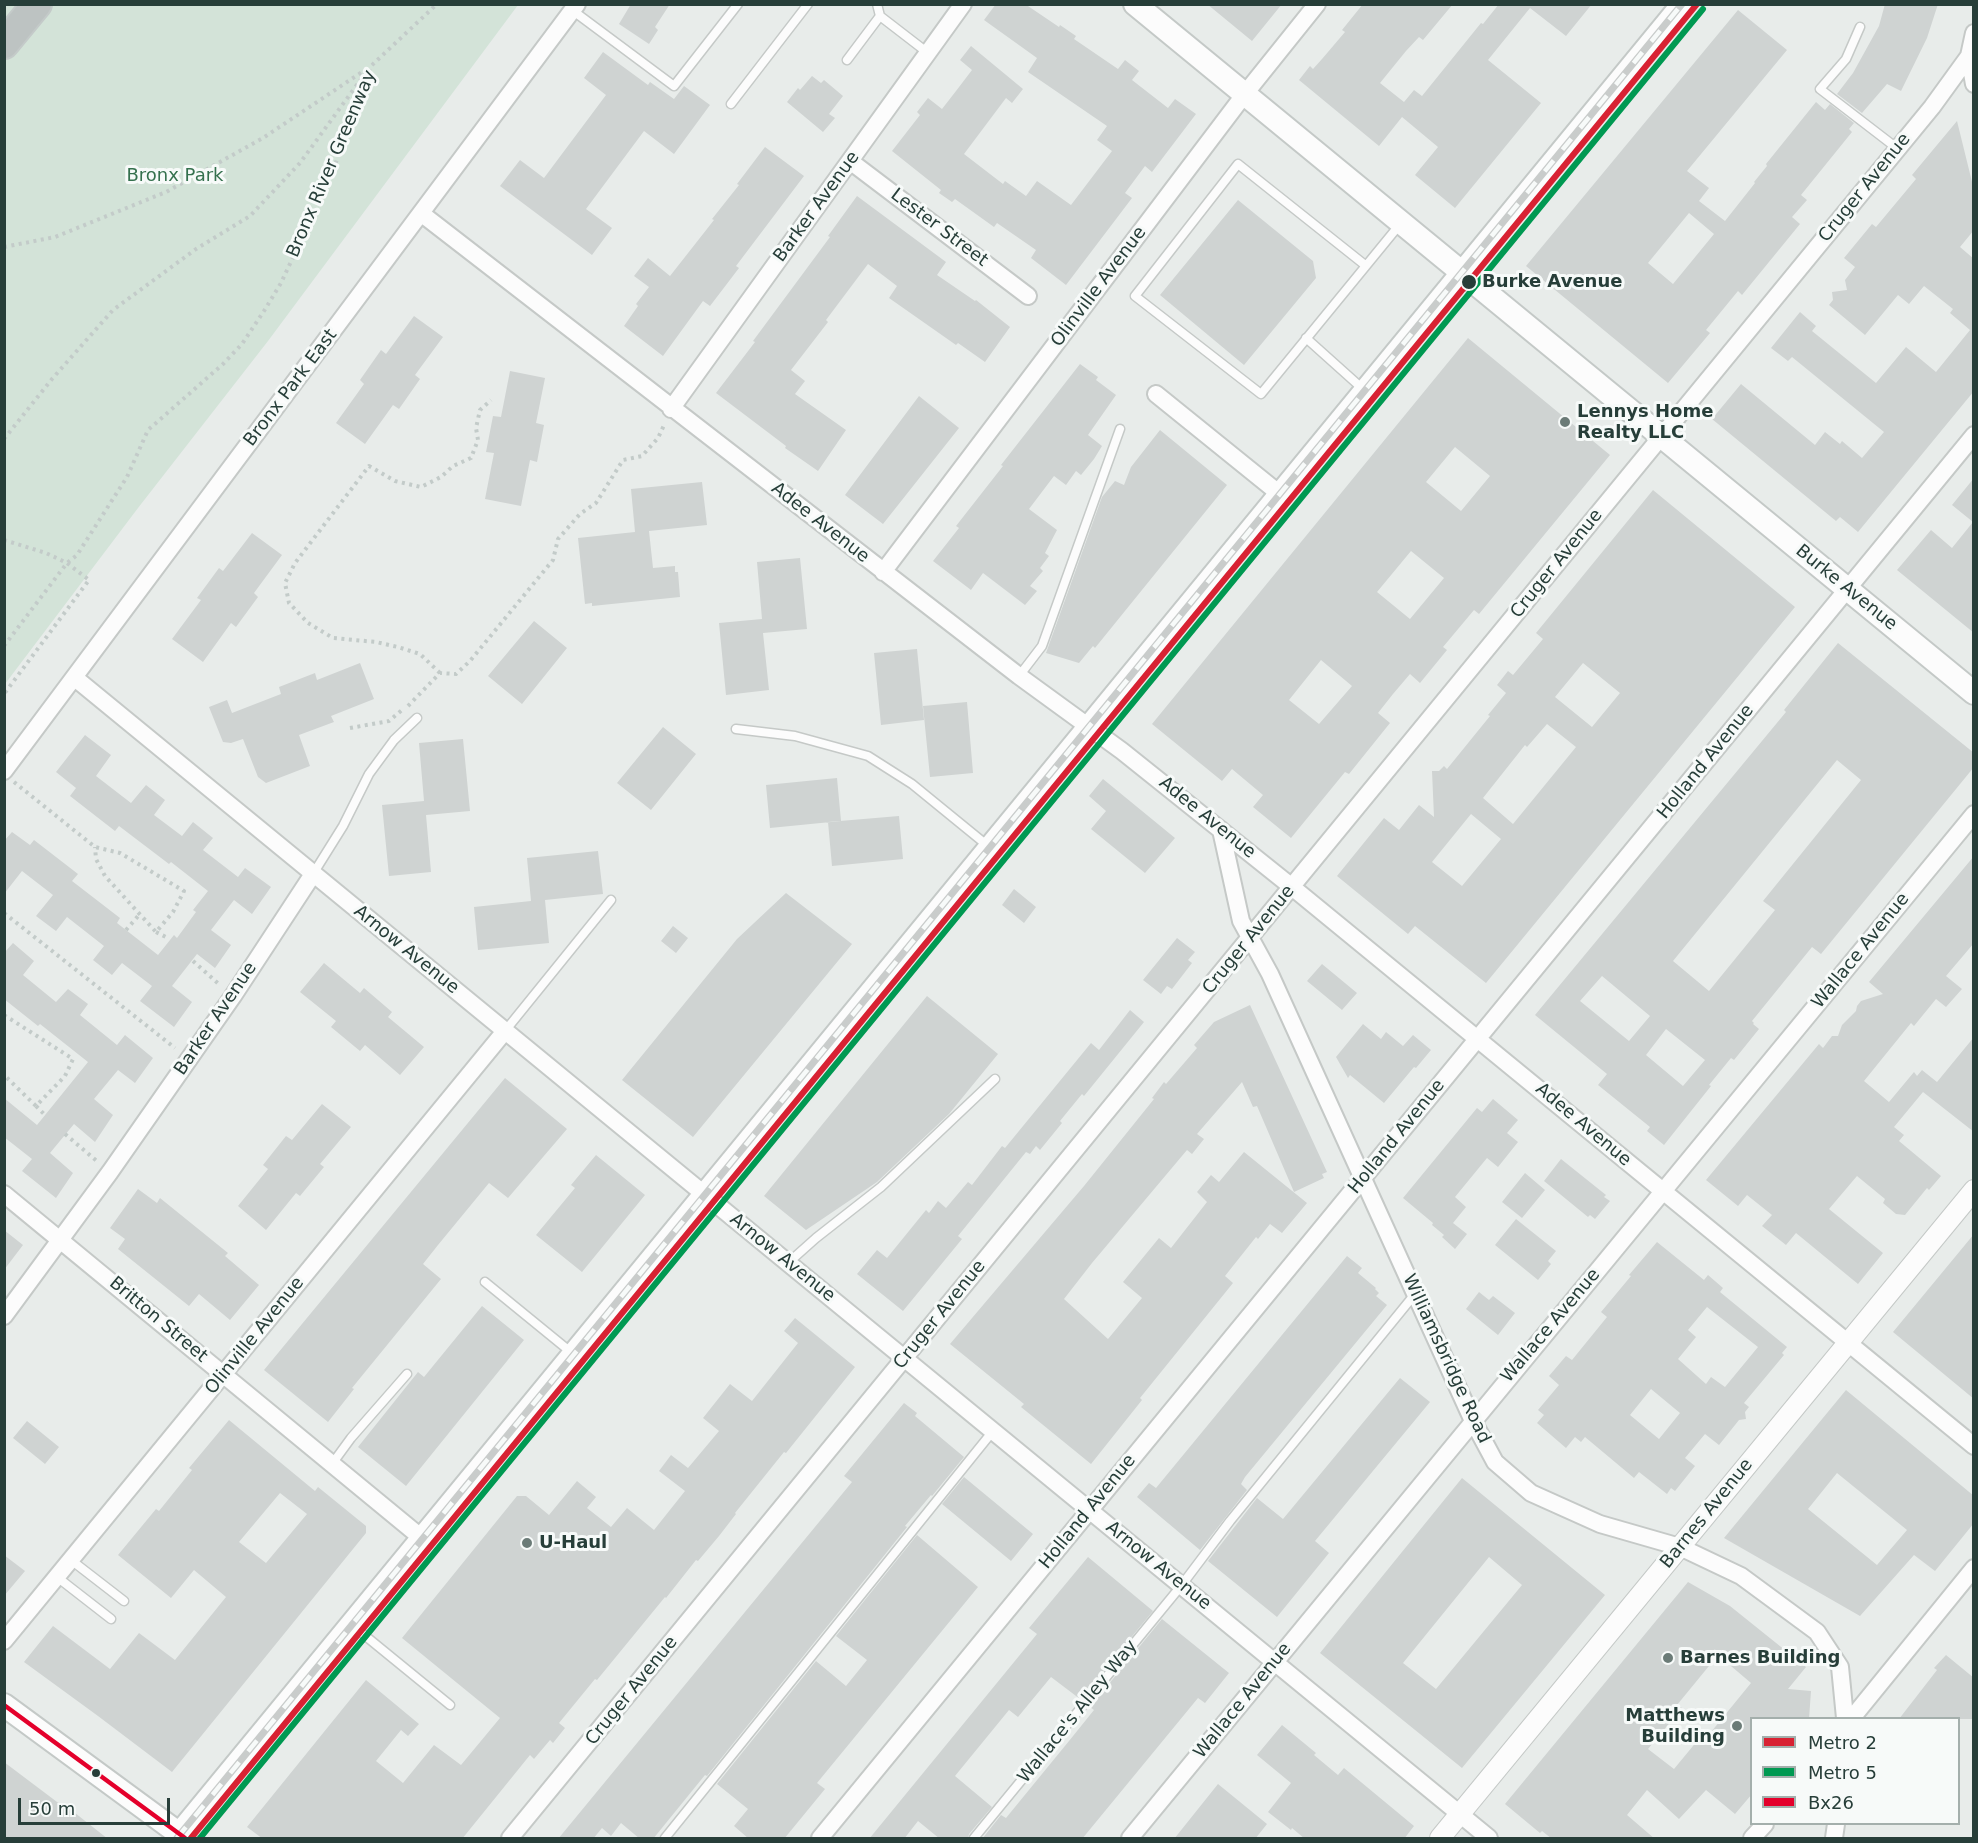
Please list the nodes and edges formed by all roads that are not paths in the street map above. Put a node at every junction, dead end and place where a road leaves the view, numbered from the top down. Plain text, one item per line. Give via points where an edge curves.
1 (37, 4) edge
2 (738, 4) edge
3 (808, 4) edge
4 (877, 4) edge
5 (963, 4) edge
6 (1134, 4) edge
7 (1317, 4) edge
8 (1683, 4) edge
9 (575, 7) edge
10 (880, 16) junction
11 (1860, 27) dead end
12 (1974, 33) edge
13 (4, 44) edge
14 (928, 53) junction
15 (1969, 56) junction
16 (847, 60) dead end
17 (1974, 84) edge
18 (1244, 94) junction
19 (731, 104) dead end
20 (1898, 149) junction
21 (850, 161) junction
22 (422, 214) junction
23 (1401, 223) junction
24 (1365, 265) junction
25 (1462, 273) junction
26 (1028, 296) dead end
27 (1306, 338) junction
28 (1365, 391) junction
29 (1156, 394) dead end
30 (672, 409) junction
31 (1120, 429) dead end
32 (1974, 435) edge
33 (1662, 437) junction
34 (1281, 495) junction
35 (884, 572) junction
36 (1847, 589) junction
37 (1019, 676) junction
38 (75, 678) junction
39 (1974, 693) edge
40 (417, 718) dead end
41 (1089, 727) junction
42 (736, 729) dead end
43 (8, 776) edge
44 (1974, 814) edge
45 (1221, 830) junction
46 (990, 848) junction
47 (314, 874) junction
48 (1292, 887) junction
49 (611, 900) dead end
50 (1250, 939) junction
51 (505, 1031) junction
52 (1478, 1038) junction
53 (995, 1079) dead end
54 (1363, 1179) junction
55 (1974, 1190) edge
56 (1663, 1191) junction
57 (4, 1194) edge
58 (705, 1196) junction
59 (61, 1240) junction
60 (788, 1263) junction
61 (485, 1282) dead end
62 (1415, 1294) junction
63 (4, 1316) edge
64 (1848, 1342) junction
65 (574, 1355) junction
66 (904, 1359) junction
67 (224, 1374) junction
68 (407, 1374) dead end
69 (1473, 1421) junction
70 (993, 1431) junction
71 (1974, 1446) edge
72 (332, 1464) junction
73 (1090, 1511) junction
74 (423, 1539) junction
75 (1680, 1546) junction
76 (71, 1560) junction
77 (1974, 1568) edge
78 (57, 1577) junction
79 (1181, 1586) junction
80 (124, 1601) dead end
81 (111, 1619) dead end
82 (352, 1625) junction
83 (4, 1641) edge
84 (1275, 1663) junction
85 (4, 1705) edge
86 (450, 1705) dead end
87 (1845, 1717) edge
88 (1854, 1717) edge
89 (1460, 1815) junction
90 (1764, 1825) edge
91 (180, 1837) edge
92 (510, 1839) edge
93 (665, 1839) edge
94 (820, 1839) edge
95 (974, 1839) edge
96 (1130, 1839) edge
97 (1440, 1839) edge
98 (1489, 1839) edge
99 (1752, 1839) edge

1 - 13 highway
2 - 9 lane via 674,86
3 - 19 lane
4 - 10 lane
5 - 14 street, Barker Avenue
6 - 18 main road, Burke Avenue
7 - 18 street, Olinville Avenue
8 - 25 main road
9 - 22 street, Bronx Park East
10 - 14 lane
10 - 16 lane
11 - 20 lane via 1846,59 1820,89
12 - 15 street, Cruger Avenue
14 - 21 street, Barker Avenue
15 - 17 street
15 - 20 street, Cruger Avenue
18 - 23 main road, Burke Avenue
18 - 35 street, Olinville Avenue
20 - 33 street, Cruger Avenue
21 - 26 street, Lester Street
21 - 30 street, Barker Avenue
22 - 30 street, Adee Avenue
22 - 38 street, Bronx Park East
23 - 24 lane
23 - 25 main road, Burke Avenue
24 - 27 lane
24 - 27 lane via 1238,164 1135,296 1261,394
25 - 28 main road
25 - 33 main road, Burke Avenue
27 - 28 lane
28 - 34 main road
29 - 34 street
30 - 35 street, Adee Avenue
31 - 37 lane via 1042,646
32 - 36 street, Holland Avenue
33 - 36 main road, Burke Avenue
33 - 48 street, Cruger Avenue
34 - 41 main road
35 - 37 street, Adee Avenue
36 - 39 main road, Burke Avenue
36 - 52 street, Holland Avenue
37 - 41 street, Adee Avenue
38 - 43 street, Bronx Park East
38 - 47 street, Arnow Avenue
40 - 47 lane, Barker Avenue via 394,740 369,774
41 - 45 street, Adee Avenue
41 - 46 main road
42 - 46 lane via 795,736 868,756 912,784
44 - 56 street, Wallace Avenue
45 - 48 street, Adee Avenue
45 - 50 street, Williamsbridge Road via 1241,921
46 - 58 main road
47 - 51 street, Arnow Avenue
47 - 59 street, Barker Avenue
48 - 50 street, Cruger Avenue
48 - 52 street, Adee Avenue
49 - 51 lane
50 - 54 street, Williamsbridge Road via 1270,974
50 - 66 street, Cruger Avenue
51 - 58 street, Arnow Avenue
51 - 67 street, Olinville Avenue
52 - 54 street, Holland Avenue
52 - 56 street, Adee Avenue
53 - 60 lane via 881,1187
54 - 62 street, Williamsbridge Road
54 - 73 street, Holland Avenue
55 - 64 street, Barnes Avenue
56 - 64 street, Adee Avenue
56 - 69 street, Wallace Avenue
57 - 59 street, Britton Street
58 - 60 street, Arnow Avenue
58 - 65 main road
59 - 63 street, Barker Avenue
59 - 67 street, Britton Street
60 - 66 street, Arnow Avenue
61 - 65 lane
62 - 69 street, Williamsbridge Road
62 - 79 lane, Wallace's Alley Way
64 - 71 street, Adee Avenue
64 - 75 street, Barnes Avenue
65 - 74 main road
66 - 70 street, Arnow Avenue
66 - 92 street, Cruger Avenue
67 - 72 street, Britton Street
67 - 76 street, Olinville Avenue
68 - 72 lane
69 - 75 street, Williamsbridge Road via 1495,1462 1531,1493 1600,1524
69 - 84 street, Wallace Avenue
70 - 73 street, Arnow Avenue
70 - 93 lane
72 - 74 street, Britton Street
73 - 79 street, Arnow Avenue
73 - 94 street, Holland Avenue
74 - 82 main road
75 - 87 street, Williamsbridge Road via 1741,1576 1817,1632 1840,1667
75 - 89 street, Barnes Avenue
76 - 78 street, Olinville Avenue
76 - 80 lane
77 - 88 street
78 - 81 lane
78 - 83 street, Olinville Avenue
79 - 84 street, Arnow Avenue
79 - 95 lane, Wallace's Alley Way
82 - 86 lane
82 - 91 main road
84 - 89 street, Arnow Avenue
84 - 96 street, Wallace Avenue
85 - 91 main road
89 - 97 street, Barnes Avenue
89 - 98 street, Arnow Avenue
90 - 99 street

